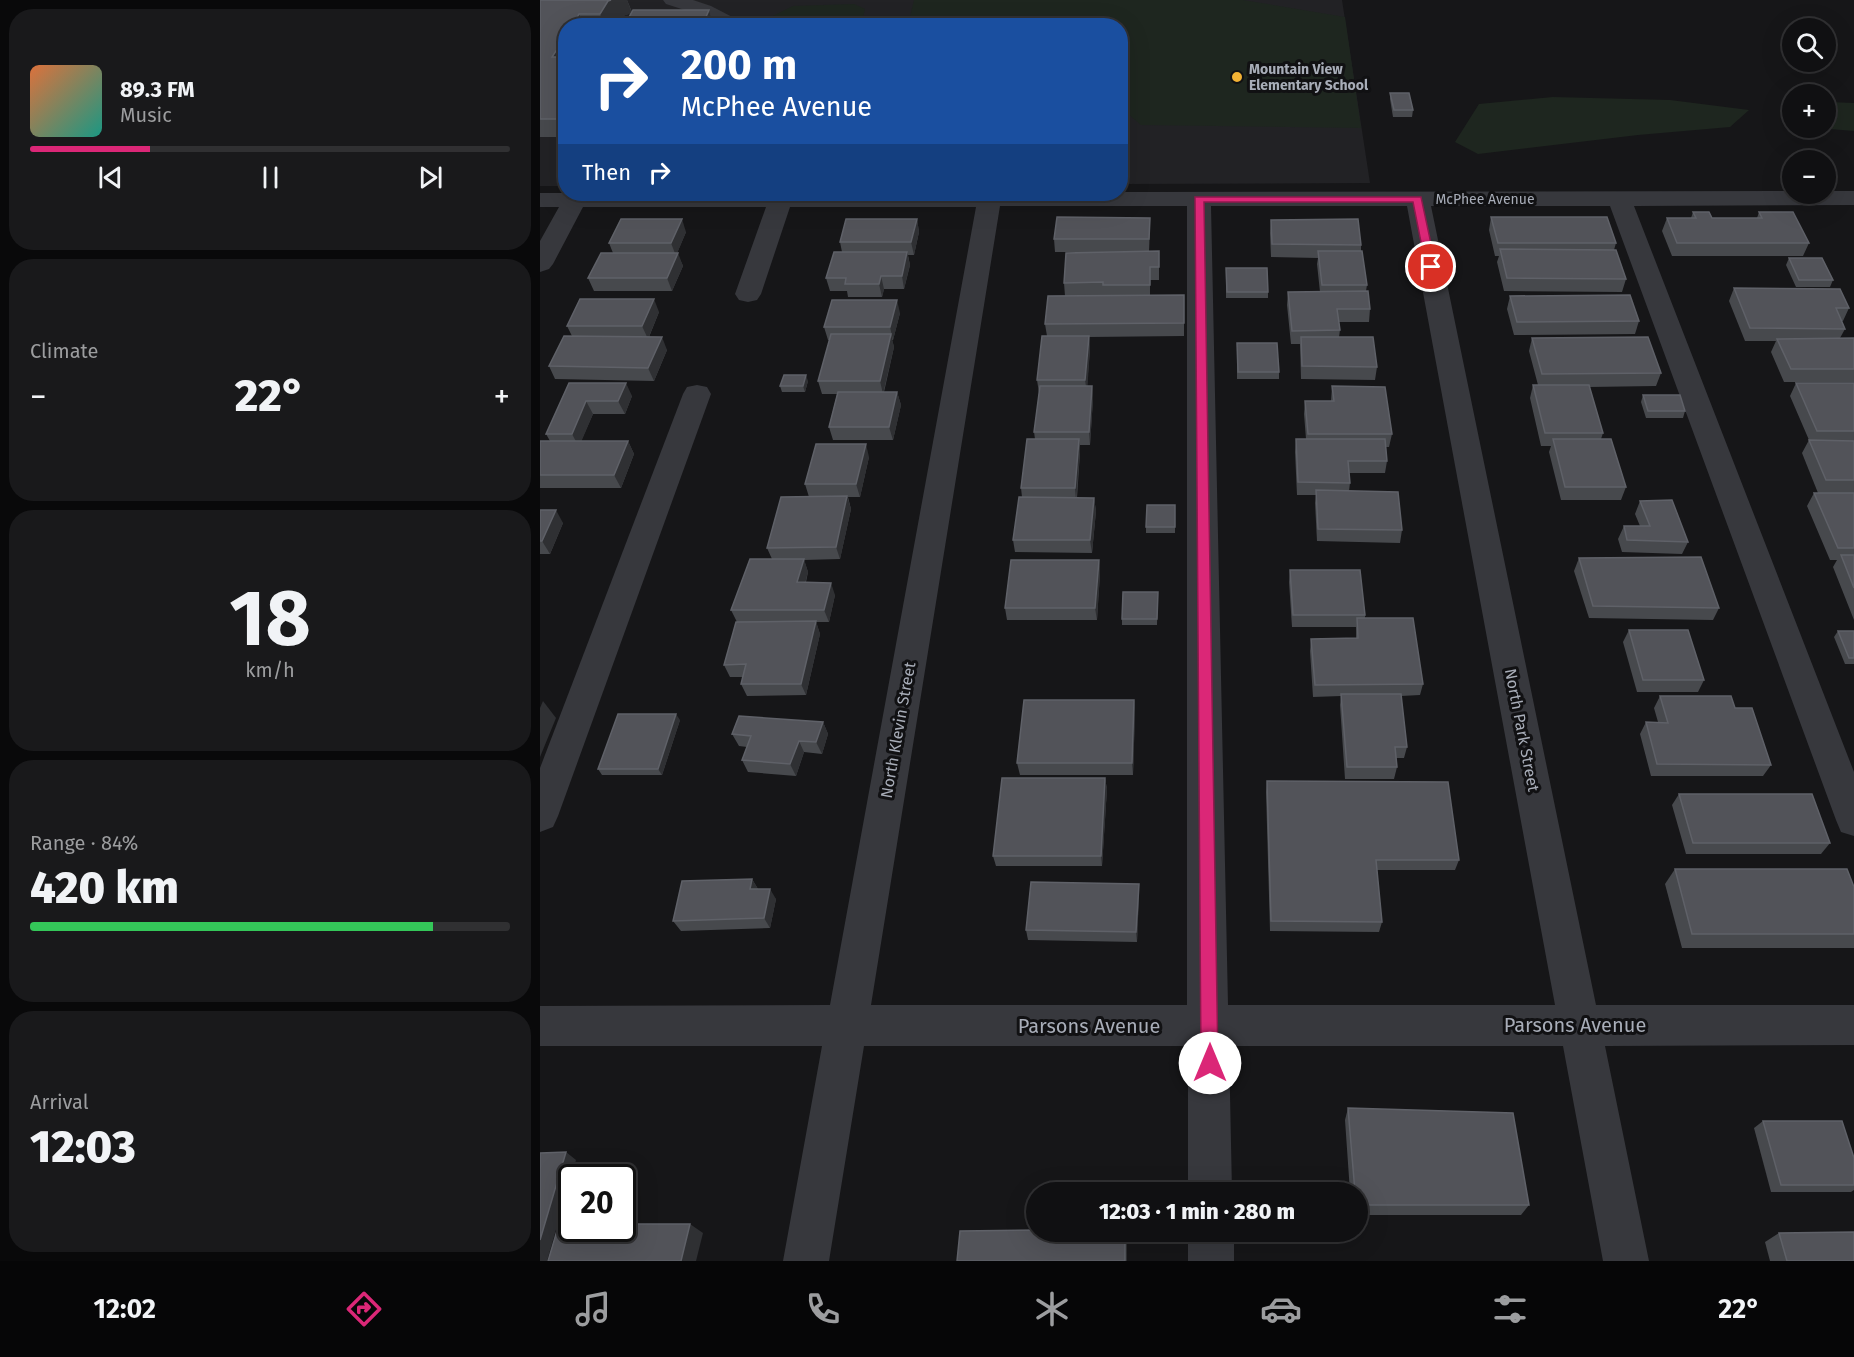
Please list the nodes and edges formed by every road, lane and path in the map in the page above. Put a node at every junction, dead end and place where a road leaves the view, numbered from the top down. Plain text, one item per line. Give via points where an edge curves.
1 (673, 5) edge
2 (711, 18) edge
3 (1418, 199) junction
4 (1620, 199) junction
5 (540, 200) edge
6 (558, 200) edge
7 (1128, 200) edge
8 (1199, 200) junction
9 (574, 201) edge
10 (780, 201) edge
11 (988, 201) edge
12 (1847, 204) edge
13 (540, 264) edge
14 (748, 294) dead end
15 (697, 394) dead end
16 (540, 816) edge
17 (1854, 820) edge
18 (1580, 1025) junction
19 (1854, 1025) edge
20 (540, 1026) edge
21 (846, 1026) junction
22 (1209, 1026) junction
23 (1210, 1182) edge
24 (1211, 1242) edge
25 (806, 1261) edge
26 (1211, 1261) edge
27 (1626, 1261) edge

1 - 2 street
3 - 4 street, McPhee Avenue
3 - 8 street, McPhee Avenue
3 - 18 street, North Park Street
4 - 12 street, McPhee Avenue
4 - 17 street
5 - 6 street, McPhee Avenue
7 - 8 street, McPhee Avenue
8 - 22 street
9 - 13 street
10 - 14 street
11 - 21 street, North Klevin Street
15 - 16 street
18 - 19 street, Parsons Avenue
18 - 22 street, Parsons Avenue
18 - 27 street, North Park Street
20 - 21 street, Parsons Avenue
21 - 22 street, Parsons Avenue
21 - 25 street, North Klevin Street
22 - 23 street
24 - 26 street

